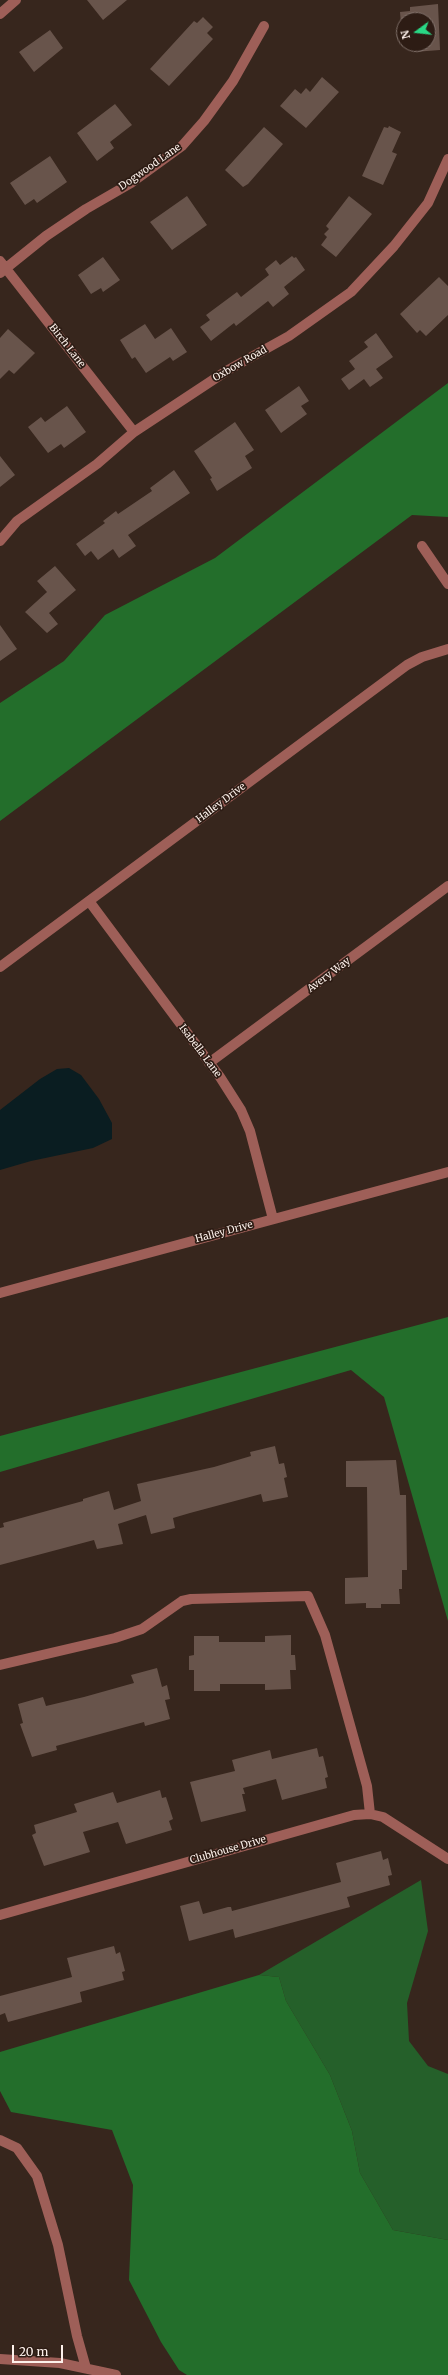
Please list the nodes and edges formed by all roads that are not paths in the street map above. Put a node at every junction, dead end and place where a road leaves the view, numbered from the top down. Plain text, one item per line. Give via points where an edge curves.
1 (16, 0) edge
2 (0, 14) edge
3 (264, 26) dead end
4 (448, 159) edge
5 (2, 267) edge
6 (134, 432) junction
7 (0, 541) edge
8 (422, 546) dead end
9 (448, 584) edge
10 (448, 649) edge
11 (448, 886) edge
12 (89, 901) junction
13 (0, 967) edge
14 (209, 1063) junction
15 (448, 1172) edge
16 (273, 1219) junction
17 (0, 1293) edge
18 (0, 1665) edge
19 (370, 1814) junction
20 (448, 1859) edge
21 (0, 1914) edge
22 (0, 2140) edge
23 (0, 2359) edge
24 (86, 2368) junction
25 (116, 2375) edge

1 - 2 street
3 - 5 street, Dogwood Lane via 233,81 182,146 131,183 57,228
4 - 6 street, Oxbow Road via 428,203 394,246 351,292 290,336 228,370
5 - 6 street, Birch Lane
6 - 7 street, Oxbow Road via 97,464 17,521
8 - 9 street
10 - 12 street, Halley Drive via 407,665
11 - 14 street, Avery Way
12 - 13 street, Halley Drive
12 - 14 street, Isabella Lane
14 - 16 street, Isabella Lane via 234,1099 250,1131
15 - 16 street, Halley Drive
16 - 17 street, Halley Drive
18 - 19 street via 115,1638 142,1629 182,1601 308,1596 325,1635 367,1786
19 - 20 street, Clubhouse Drive via 383,1818
19 - 21 street, Clubhouse Drive via 340,1818
22 - 24 street via 17,2148 37,2176 58,2245
23 - 24 street via 26,2359
24 - 25 street

